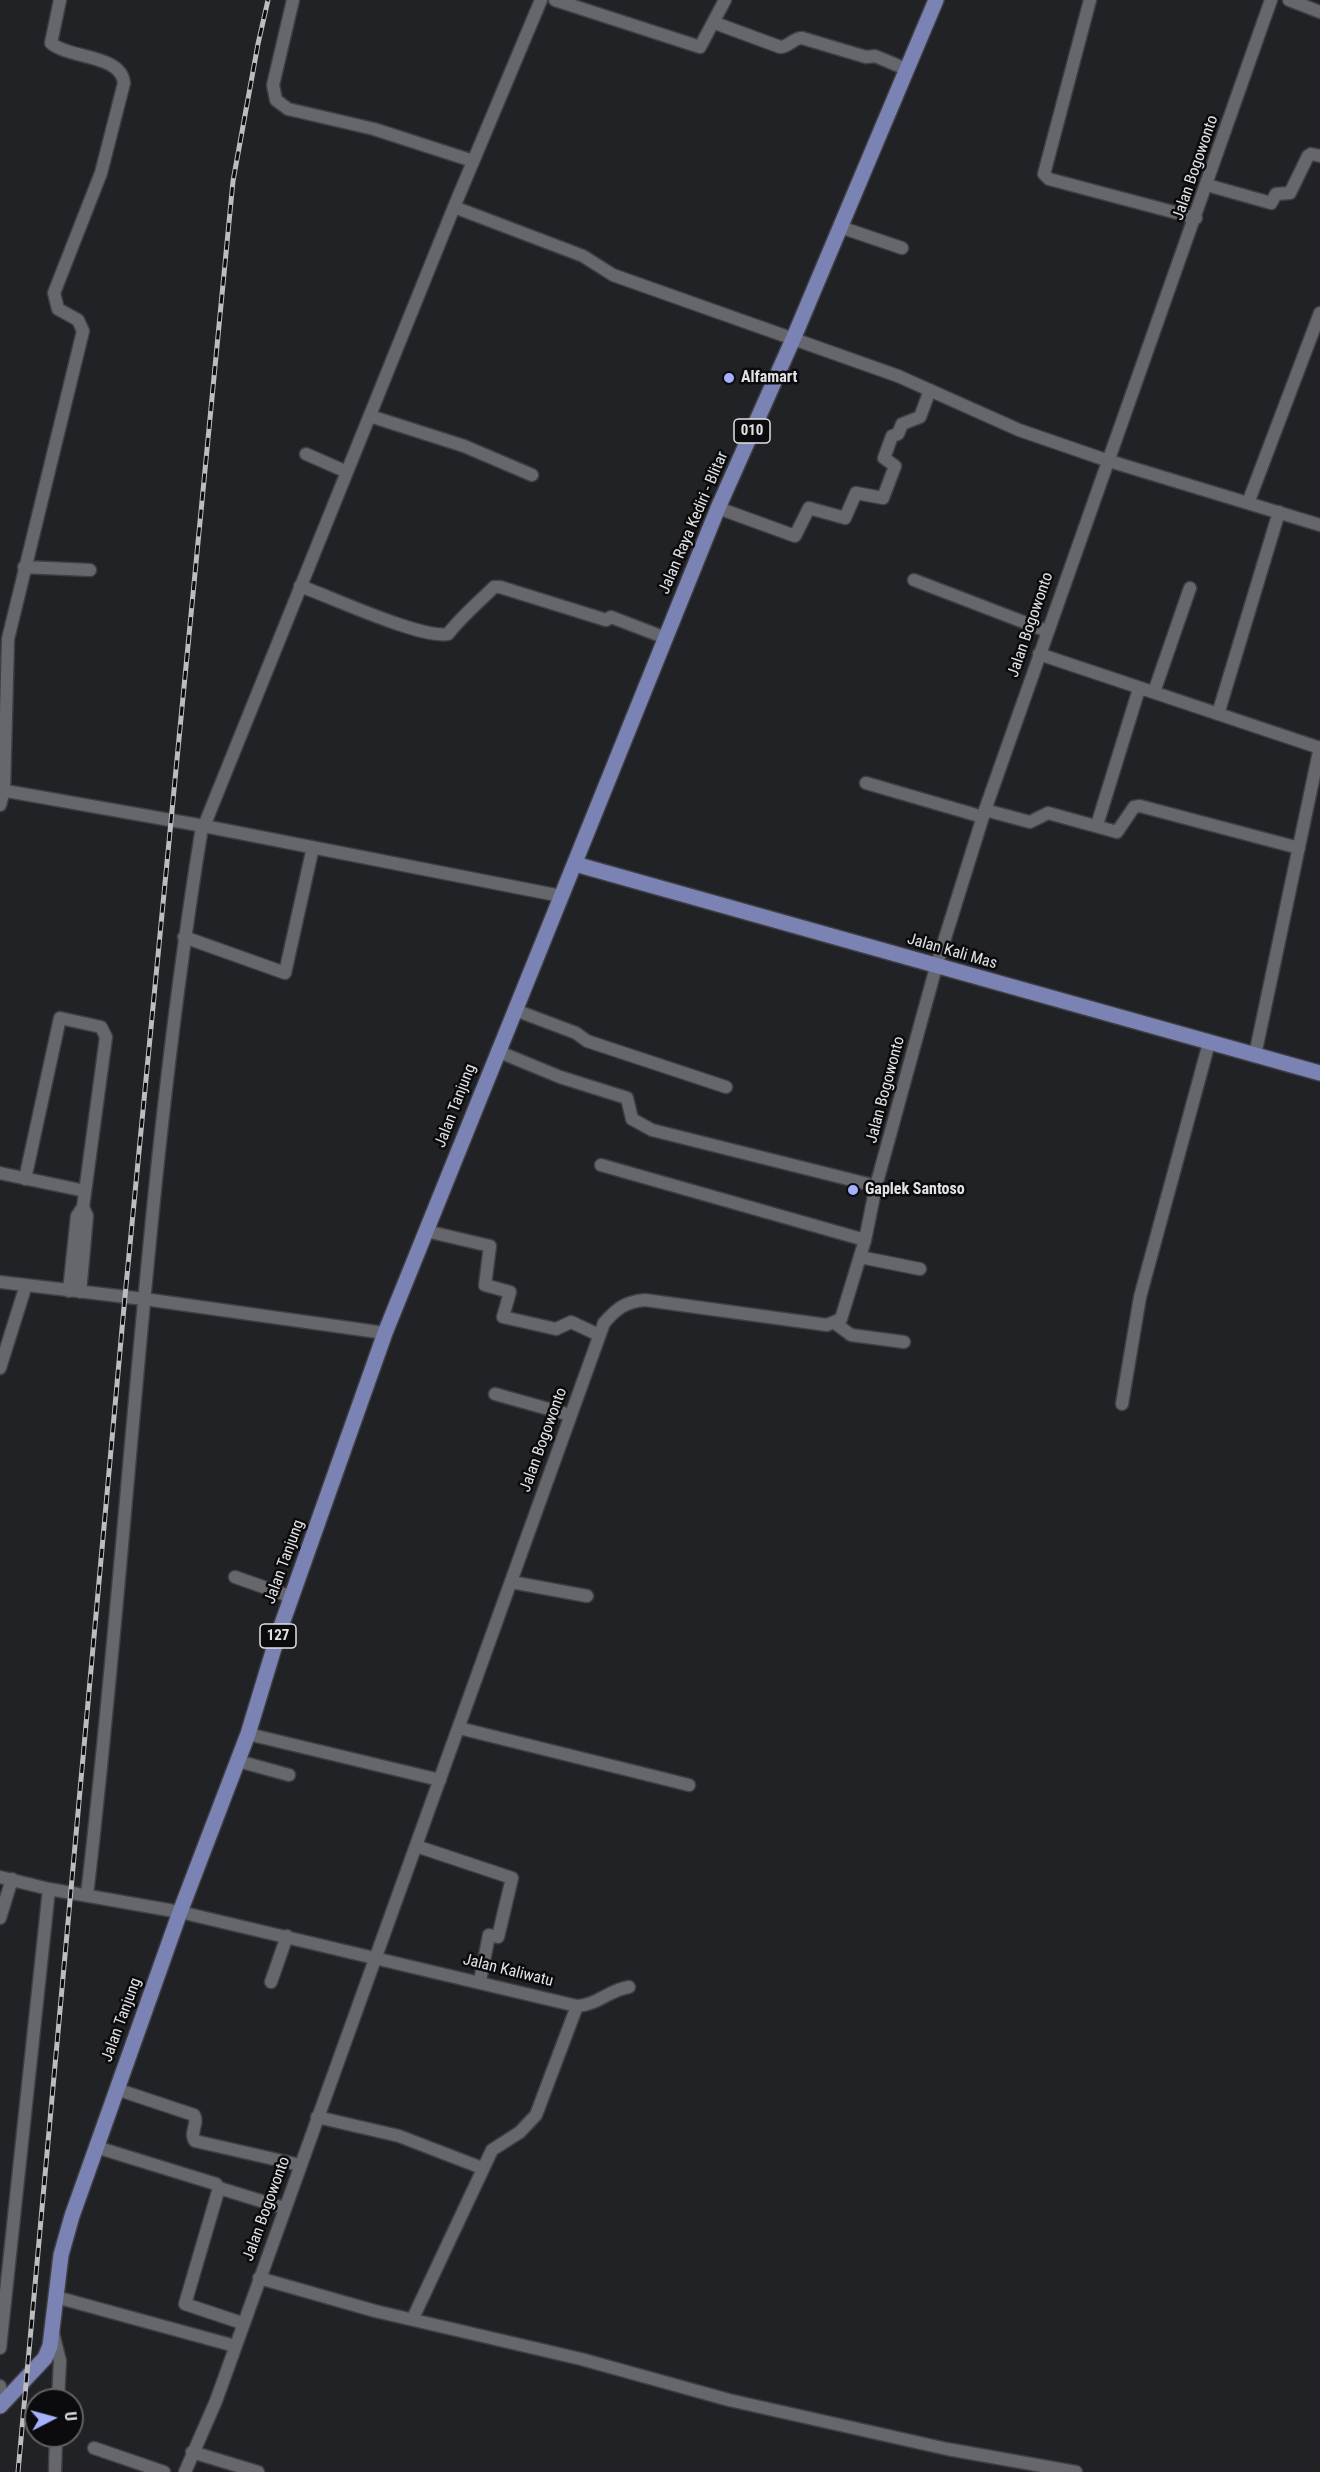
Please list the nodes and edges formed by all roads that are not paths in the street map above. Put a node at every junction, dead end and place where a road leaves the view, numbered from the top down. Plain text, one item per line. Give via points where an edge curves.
1 (60, 0) edge
2 (293, 0) edge
3 (541, 0) edge
4 (555, 0) edge
5 (725, 0) edge
6 (936, 0) edge
7 (1090, 0) edge
8 (1271, 0) edge
9 (1289, 0) edge
10 (1320, 12) edge
11 (715, 23) junction
12 (906, 69) junction
13 (1320, 156) edge
14 (473, 161) junction
15 (1207, 185) junction
16 (454, 207) junction
17 (1196, 218) junction
18 (840, 227) junction
19 (902, 248) dead end
20 (1319, 317) edge
21 (794, 337) junction
22 (930, 390) junction
23 (370, 416) junction
24 (306, 454) dead end
25 (1106, 460) junction
26 (347, 472) junction
27 (532, 475) dead end
28 (1248, 503) junction
29 (718, 508) junction
30 (1279, 513) junction
31 (1320, 525) edge
32 (24, 567) junction
33 (90, 570) dead end
34 (914, 580) dead end
35 (300, 586) junction
36 (1190, 588) dead end
37 (1047, 631) junction
38 (666, 638) junction
39 (1039, 654) junction
40 (1139, 689) junction
41 (1154, 692) junction
42 (1218, 714) junction
43 (1320, 748) edge
44 (866, 783) dead end
45 (2, 790) edge
46 (0, 805) edge
47 (984, 814) junction
48 (1097, 825) junction
49 (203, 826) junction
50 (313, 847) junction
51 (1299, 848) junction
52 (574, 864) junction
53 (561, 896) junction
54 (184, 937) junction
55 (936, 967) junction
56 (515, 1010) junction
57 (1209, 1043) junction
58 (497, 1052) junction
59 (1255, 1055) junction
60 (1320, 1073) edge
61 (726, 1087) dead end
62 (601, 1165) dead end
63 (0, 1173) edge
64 (26, 1179) junction
65 (876, 1186) junction
66 (85, 1191) junction
67 (426, 1231) junction
68 (865, 1240) junction
69 (860, 1257) junction
70 (920, 1269) dead end
71 (0, 1282) edge
72 (26, 1285) junction
73 (74, 1291) junction
74 (144, 1299) junction
75 (835, 1323) junction
76 (385, 1333) junction
77 (599, 1335) junction
78 (904, 1342) dead end
79 (0, 1368) edge
80 (495, 1394) dead end
81 (1122, 1404) dead end
82 (570, 1415) junction
83 (236, 1577) dead end
84 (511, 1582) junction
85 (587, 1596) dead end
86 (292, 1597) junction
87 (459, 1728) junction
88 (248, 1734) junction
89 (238, 1761) junction
90 (290, 1775) dead end
91 (440, 1780) junction
92 (689, 1785) dead end
93 (416, 1846) junction
94 (6, 1878) edge
95 (49, 1889) junction
96 (87, 1896) junction
97 (180, 1912) junction
98 (0, 1918) edge
99 (286, 1936) junction
100 (376, 1956) junction
101 (480, 1981) junction
102 (271, 1982) dead end
103 (629, 1987) dead end
104 (577, 2006) junction
105 (116, 2089) junction
106 (317, 2117) junction
107 (96, 2148) junction
108 (300, 2165) junction
109 (482, 2168) junction
110 (219, 2188) junction
111 (284, 2208) junction
112 (259, 2278) junction
113 (56, 2297) junction
114 (413, 2318) junction
115 (242, 2323) junction
116 (53, 2333) junction
117 (0, 2343) edge
118 (235, 2346) junction
119 (0, 2386) edge
120 (59, 2388) edge
121 (1, 2404) edge
122 (56, 2448) edge
123 (94, 2448) dead end
124 (192, 2452) junction
125 (55, 2472) edge
126 (164, 2472) edge
127 (185, 2472) edge
128 (258, 2472) edge
129 (1076, 2472) edge

1 - 32 street via 51,43 112,65 122,73 124,83 101,173 54,293 58,309 78,320 83,331
2 - 14 street via 273,85 273,93 282,106 374,129
3 - 14 street
4 - 11 street via 695,47 704,45
5 - 11 street
6 - 12 main road, Jalan Raya Kediri - Blitar / 010
7 - 17 street via 1044,174 1049,179
8 - 15 street, Jalan Bogowonto
9 - 10 street
11 - 12 street via 780,47 802,38 866,57 875,56
12 - 18 main road, Jalan Raya Kediri - Blitar / 010
13 - 15 street via 1308,156 1290,193 1276,194 1271,203
14 - 16 street
15 - 17 street, Jalan Bogowonto
16 - 21 street via 583,256 613,275
16 - 23 street
17 - 25 street, Jalan Bogowonto
18 - 19 street
18 - 21 main road, Jalan Raya Kediri - Blitar / 010
20 - 28 street
21 - 22 street
21 - 29 main road, Jalan Raya Kediri - Blitar / 010
22 - 25 street via 1019,430
22 - 29 street via 920,417 902,424 898,434 892,436 884,458 895,466 882,498 856,493 845,518 809,508 795,536
23 - 26 street
23 - 27 street via 464,446
24 - 26 street
25 - 28 street
25 - 37 street, Jalan Bogowonto
26 - 35 street
28 - 30 street
29 - 38 main road, Jalan Raya Kediri - Blitar / 010
30 - 31 street
30 - 42 street
32 - 33 street
32 - 45 street via 6,652
34 - 37 street
35 - 38 street via 434,634 448,634 459,618 494,587 500,587 606,620 611,617
35 - 49 street
36 - 41 street
37 - 39 street, Jalan Bogowonto
38 - 52 main road, Jalan Raya Kediri - Blitar / 010
39 - 40 street
39 - 47 street, Jalan Bogowonto
40 - 41 street
40 - 48 street
41 - 42 street
42 - 43 street
43 - 51 street
44 - 47 street
45 - 46 street
45 - 49 street
47 - 48 street via 1030,822 1048,813
47 - 55 street, Jalan Bogowonto
48 - 51 street via 1117,832 1134,807 1140,806
49 - 50 street
49 - 54 street
50 - 53 street
50 - 54 street via 285,973
51 - 59 street
52 - 53 main road, Jalan Tanjung / 127
52 - 55 main road, Jalan Kali Mas
53 - 56 main road, Jalan Tanjung / 127
54 - 74 street via 160,1125
55 - 57 main road, Jalan Kali Mas
55 - 65 street, Jalan Bogowonto
56 - 58 main road, Jalan Tanjung / 127
56 - 61 street via 587,1041
57 - 59 main road, Jalan Kali Mas
57 - 81 street via 1140,1297
58 - 65 street via 627,1098 632,1119 652,1130
58 - 67 main road, Jalan Tanjung / 127
59 - 60 main road, Jalan Kali Mas
62 - 68 street
63 - 64 street
64 - 66 street
64 - 66 street via 59,1022 64,1017 71,1018 101,1027 106,1037
65 - 68 street, Jalan Bogowonto
66 - 73 street via 83,1207 87,1216
67 - 76 main road, Jalan Tanjung / 127
67 - 77 street via 490,1246 485,1285 510,1292 503,1317 556,1329 571,1322
68 - 69 street, Jalan Bogowonto
69 - 70 street
69 - 75 street, Jalan Bogowonto via 841,1319
71 - 72 street
72 - 73 street
72 - 79 street
73 - 74 street
74 - 76 street
74 - 96 street
75 - 77 street, Jalan Bogowonto via 645,1300 617,1308
75 - 78 street via 851,1335
76 - 86 main road, Jalan Tanjung / 127
77 - 82 street, Jalan Bogowonto
80 - 82 street
82 - 84 street, Jalan Bogowonto
83 - 86 street
84 - 85 street
84 - 87 street, Jalan Bogowonto
86 - 88 main road, Jalan Tanjung / 127
87 - 91 street, Jalan Bogowonto
87 - 92 street
88 - 89 main road, Jalan Tanjung / 127
88 - 91 street
89 - 90 street
89 - 97 main road, Jalan Tanjung / 127
91 - 93 street, Jalan Bogowonto
93 - 100 street, Jalan Bogowonto
93 - 101 street via 512,1878 498,1937 489,1935
94 - 95 street
94 - 98 street
95 - 96 street
95 - 117 street
96 - 97 street
97 - 99 street
97 - 105 main road, Jalan Tanjung / 127
99 - 100 street
99 - 102 street
100 - 101 street, Jalan Kaliwatu
100 - 106 street, Jalan Bogowonto
101 - 104 street, Jalan Kaliwatu
103 - 104 street via 592,2004
104 - 109 street via 536,2115 520,2132 492,2150
105 - 107 main road, Jalan Tanjung / 127
105 - 108 street via 194,2115 195,2141
106 - 108 street, Jalan Bogowonto
106 - 109 street via 399,2136
107 - 110 street
107 - 113 main road, Jalan Tanjung / 127 via 65,2240
108 - 111 street, Jalan Bogowonto
109 - 114 street
110 - 111 street
110 - 115 street via 185,2304
111 - 112 street, Jalan Bogowonto
112 - 114 street
112 - 115 street, Jalan Bogowonto
113 - 116 main road, Jalan Tanjung / 127
113 - 118 street
114 - 129 street via 794,2415 947,2449
115 - 118 street, Jalan Bogowonto
116 - 120 street via 60,2361
116 - 121 main road, Jalan Tanjung / 127 via 45,2358
118 - 124 street, Jalan Bogowonto via 216,2401
119 - 121 street
122 - 125 street
123 - 126 street
124 - 127 street, Jalan Bogowonto
124 - 128 street

